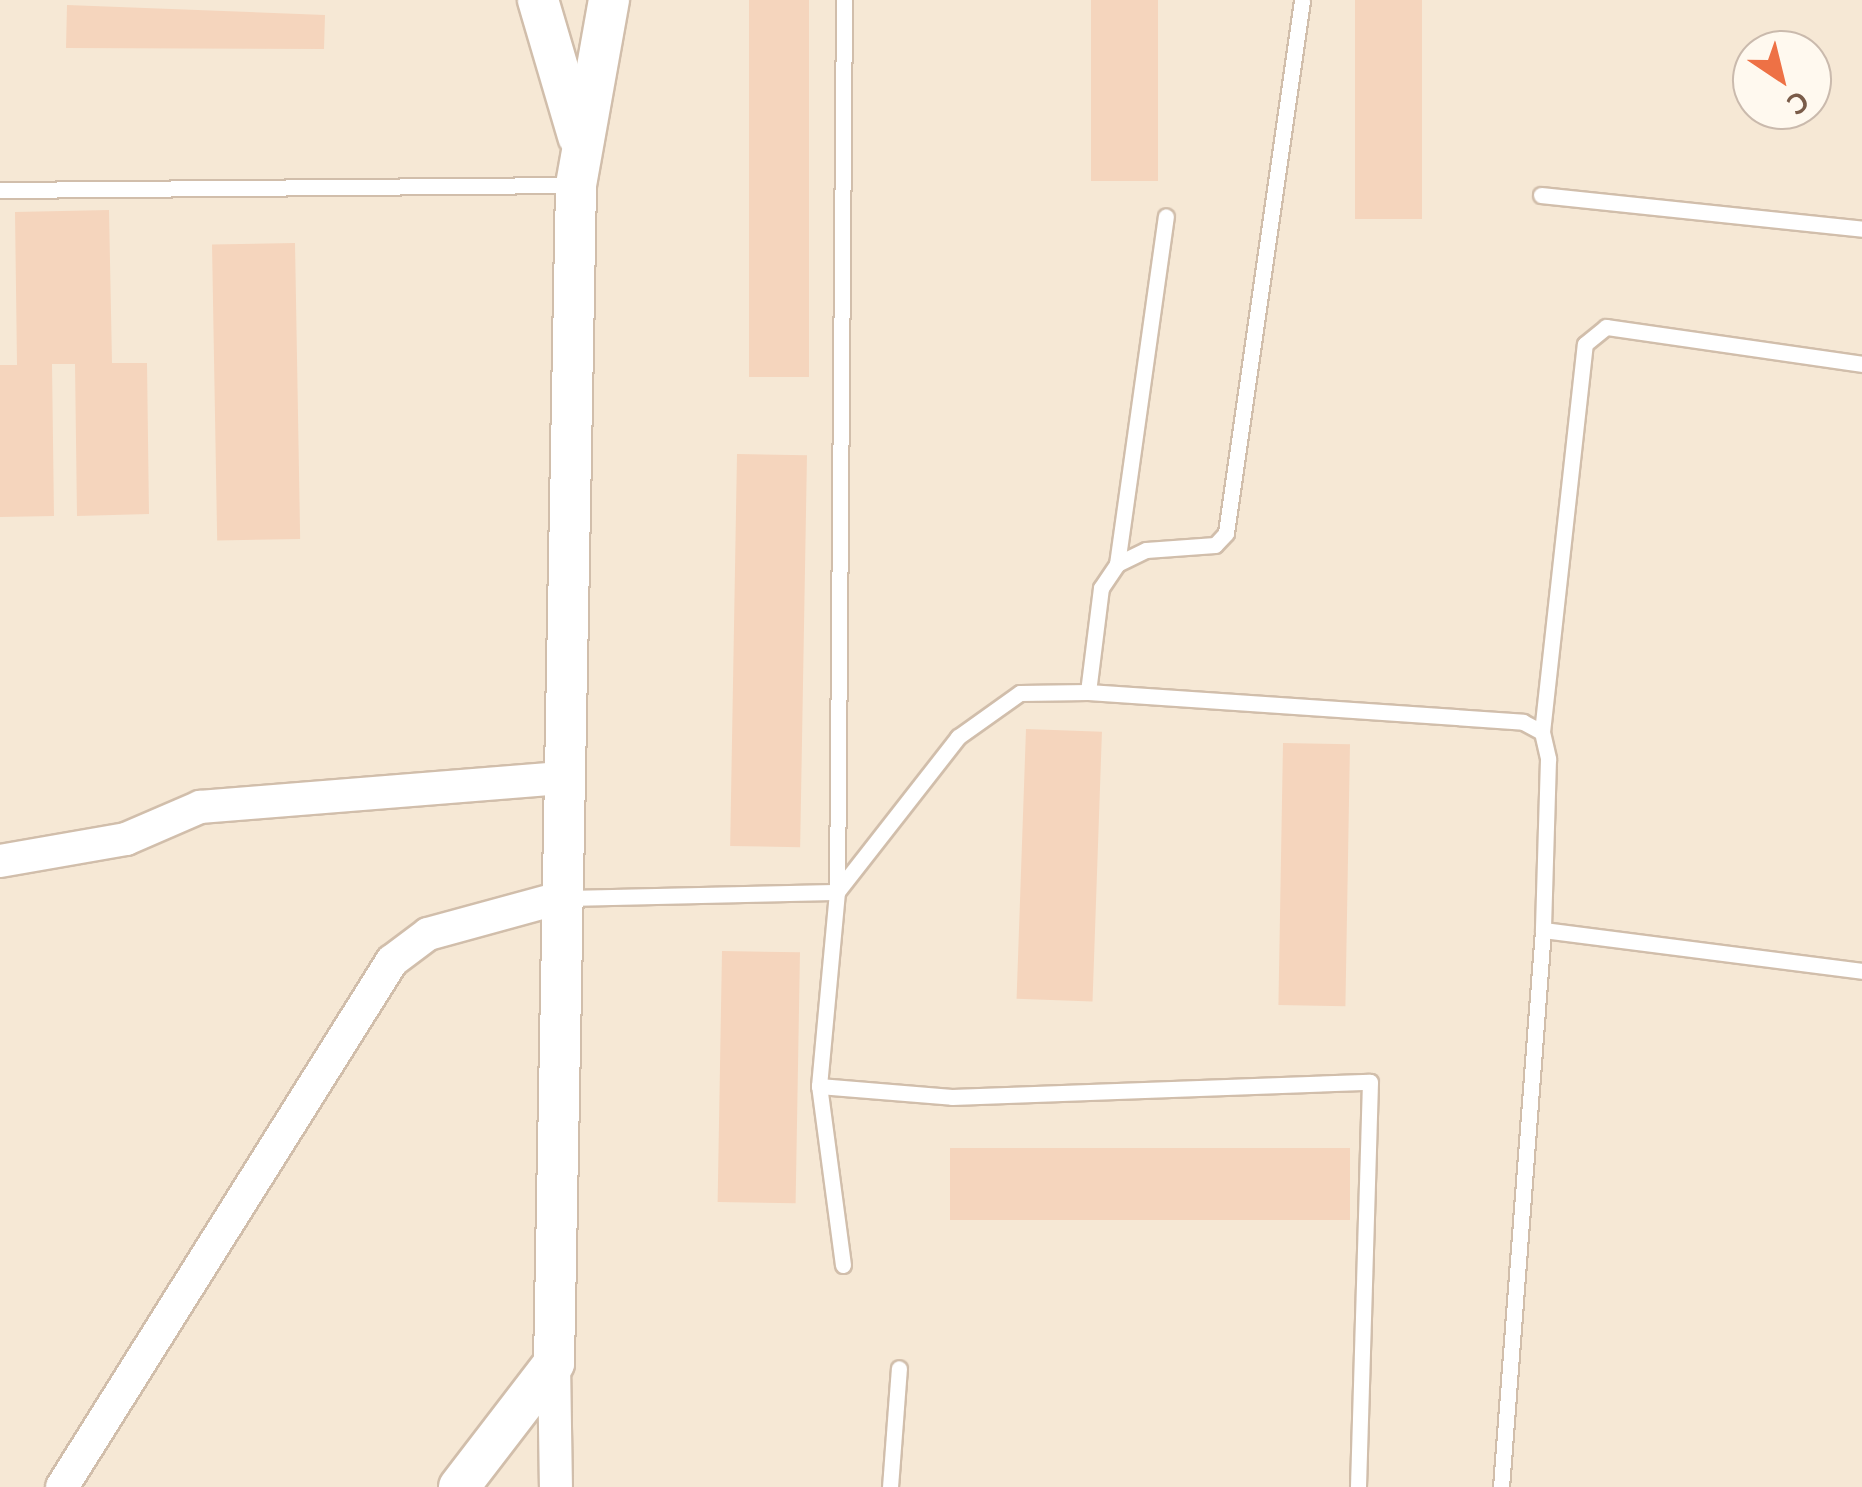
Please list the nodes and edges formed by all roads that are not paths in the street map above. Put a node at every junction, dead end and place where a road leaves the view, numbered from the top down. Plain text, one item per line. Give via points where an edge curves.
1 (609, 0) edge
2 (844, 0) edge
3 (1302, 0) edge
4 (531, 1) edge
5 (579, 140) junction
6 (576, 185) junction
7 (0, 190) edge
8 (1541, 195) dead end
9 (1166, 216) dead end
10 (1862, 229) edge
11 (1862, 364) edge
12 (1117, 564) junction
13 (1088, 692) junction
14 (1542, 732) junction
15 (561, 778) junction
16 (0, 860) edge
17 (837, 892) junction
18 (560, 898) junction
19 (1543, 930) junction
20 (1862, 971) edge
21 (819, 1086) junction
22 (842, 1265) dead end
23 (554, 1363) junction
24 (899, 1368) dead end
25 (62, 1487) edge
26 (459, 1487) edge
27 (556, 1487) edge
28 (890, 1487) edge
29 (1358, 1487) edge
30 (1501, 1487) edge

1 - 5 street
2 - 17 lane
3 - 12 lane via 1226,533 1216,545 1146,550
4 - 5 street
5 - 6 street
6 - 7 lane
6 - 15 street
8 - 10 lane
9 - 12 lane
11 - 14 lane via 1606,328 1584,344
12 - 13 lane via 1101,588
13 - 14 lane via 1523,722
13 - 17 lane via 1020,694 958,737
14 - 19 lane
15 - 16 street via 200,807 126,840
15 - 18 street
17 - 18 lane
17 - 21 lane
18 - 23 street
18 - 25 street via 428,934 392,962
19 - 20 lane
19 - 30 lane
21 - 22 lane
21 - 29 lane via 952,1097 1370,1082
23 - 26 street
23 - 27 street
24 - 28 lane

